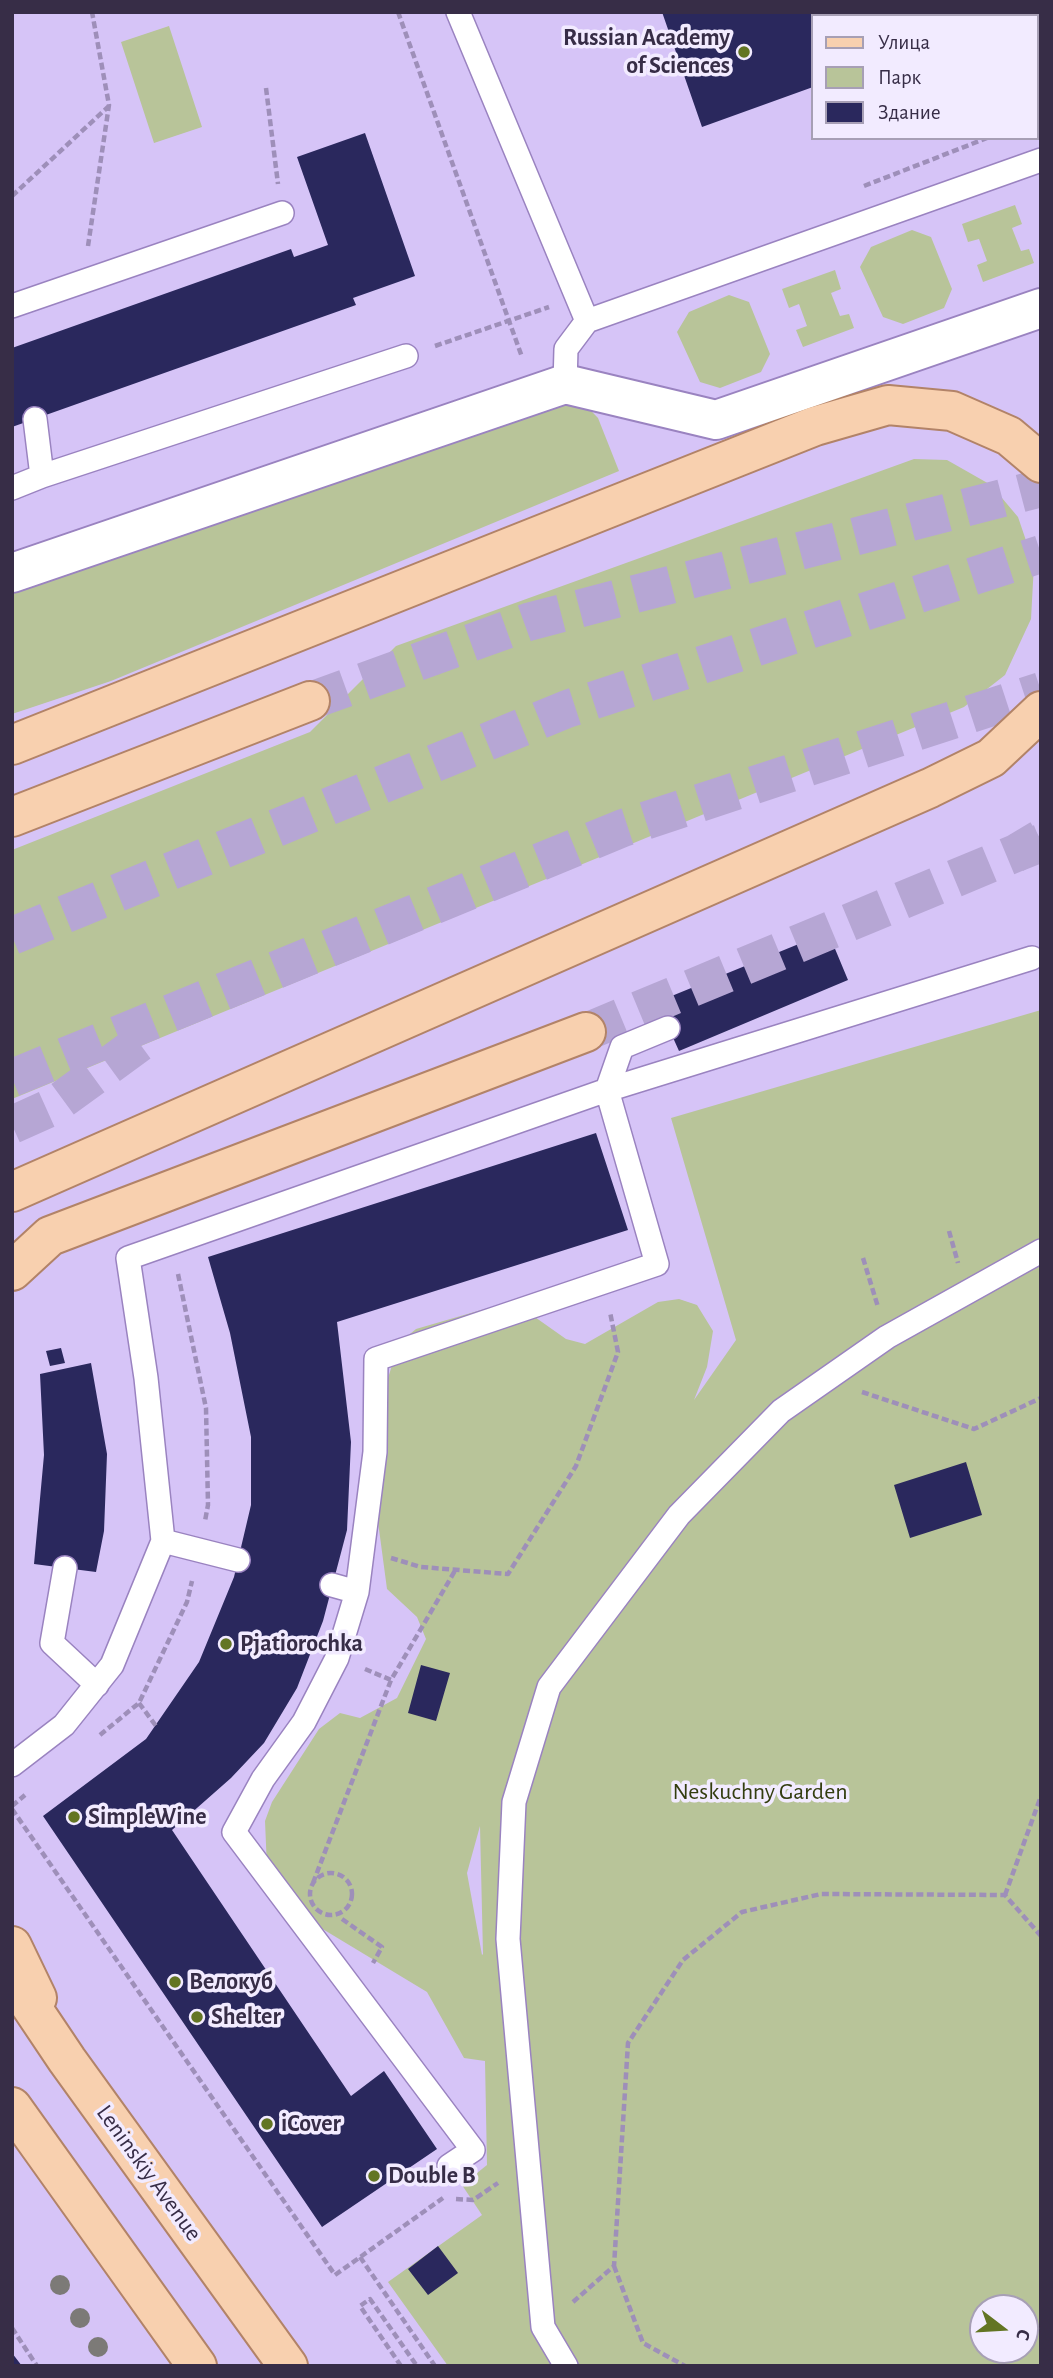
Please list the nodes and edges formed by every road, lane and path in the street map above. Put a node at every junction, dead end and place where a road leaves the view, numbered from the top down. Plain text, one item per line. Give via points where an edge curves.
1 (92, 12) edge
2 (398, 12) edge
3 (458, 12) edge
4 (266, 88) dead end
5 (109, 105) junction
6 (1041, 160) edge
7 (12, 196) edge
8 (282, 213) joint
9 (82, 282) junction
10 (12, 306) edge
11 (1041, 308) edge
12 (587, 321) junction
13 (510, 323) junction
14 (432, 347) dead end
15 (406, 356) dead end
16 (550, 389) junction
17 (35, 419) dead end
18 (1041, 463) edge
19 (42, 476) junction
20 (12, 488) edge
21 (12, 573) edge
22 (310, 701) tunnel mouth
23 (1041, 711) edge
24 (12, 745) edge
25 (12, 817) edge
26 (1032, 958) dead end
27 (668, 1028) dead end
28 (586, 1032) tunnel mouth
29 (607, 1090) junction
30 (12, 1192) edge
31 (1041, 1251) edge
32 (863, 1258) dead end
33 (12, 1271) edge
34 (178, 1271) dead end
35 (601, 1283) junction
36 (887, 1338) junction
37 (858, 1390) dead end
38 (1041, 1398) edge
39 (163, 1541) junction
40 (200, 1550) junction
41 (238, 1560) dead end
42 (421, 1567) dead end
43 (65, 1568) dead end
44 (456, 1569) junction
45 (332, 1586) dead end
46 (357, 1592) junction
47 (337, 1658) junction
48 (391, 1680) junction
49 (97, 1685) junction
50 (139, 1703) junction
51 (156, 1726) dead end
52 (97, 1737) dead end
53 (12, 1765) edge
54 (33, 1789) dead end
55 (1041, 1796) edge
56 (12, 1807) edge
57 (313, 1883) junction
58 (1005, 1895) junction
59 (1041, 1936) edge
60 (12, 1946) edge
61 (12, 1978) edge
62 (67, 2060) junction
63 (12, 2107) edge
64 (449, 2166) joint
65 (360, 2257) junction
66 (614, 2266) junction
67 (543, 2327) junction
68 (12, 2328) edge
69 (37, 2366) edge
70 (197, 2366) edge
71 (288, 2366) edge
72 (401, 2366) edge
73 (417, 2366) edge
74 (435, 2366) edge
75 (566, 2366) edge
76 (685, 2366) edge

1 - 5 path
2 - 13 path
3 - 12 lane
4 - 8 path
5 - 7 path
5 - 9 path
6 - 12 lane
8 - 9 lane
9 - 10 lane
11 - 16 street via 716,420
12 - 16 lane via 566,349
13 - 14 path
13 - 16 path
15 - 19 lane
16 - 21 street
17 - 19 lane
18 - 24 main road via 1009,436 952,411 888,405 815,426
19 - 20 lane
22 - 25 main road
23 - 30 main road via 991,758 930,788
26 - 29 lane
27 - 29 lane via 622,1046
28 - 33 main road via 50,1236
29 - 35 lane via 657,1264
29 - 39 lane via 128,1258
31 - 36 lane
32 - 36 path
34 - 40 path via 206,1408 208,1505
35 - 44 path via 618,1352 576,1466 508,1574
35 - 46 lane via 376,1359 375,1452
36 - 67 lane via 781,1411 688,1506 549,1687 514,1802 508,1939
37 - 38 path via 974,1429
39 - 40 lane
39 - 49 lane via 112,1665
40 - 41 lane
40 - 50 path via 187,1602
42 - 44 path
43 - 49 lane via 52,1643
44 - 48 path
45 - 46 lane
46 - 47 lane
47 - 48 path
47 - 64 lane via 304,1722 263,1779 234,1832 473,2150
48 - 57 path
49 - 53 lane via 64,1725
50 - 51 path
50 - 52 path
54 - 56 path
55 - 58 path
56 - 65 path via 335,2275
57 - 57 path via 311,1898 324,1913 335,1914 350,1904 351,1887 344,1877 334,1872
58 - 59 path
58 - 66 path via 821,1894 742,1912 683,1961 628,2043
60 - 62 main road
61 - 62 main road, Leninskiy Avenue
62 - 71 main road, Leninskiy Avenue
63 - 70 main road
64 - 65 path via 443,2198
65 - 74 path
66 - 67 path
66 - 76 path via 643,2343
67 - 75 lane
68 - 69 path
72 - 73 path via 360,2306 370,2299

